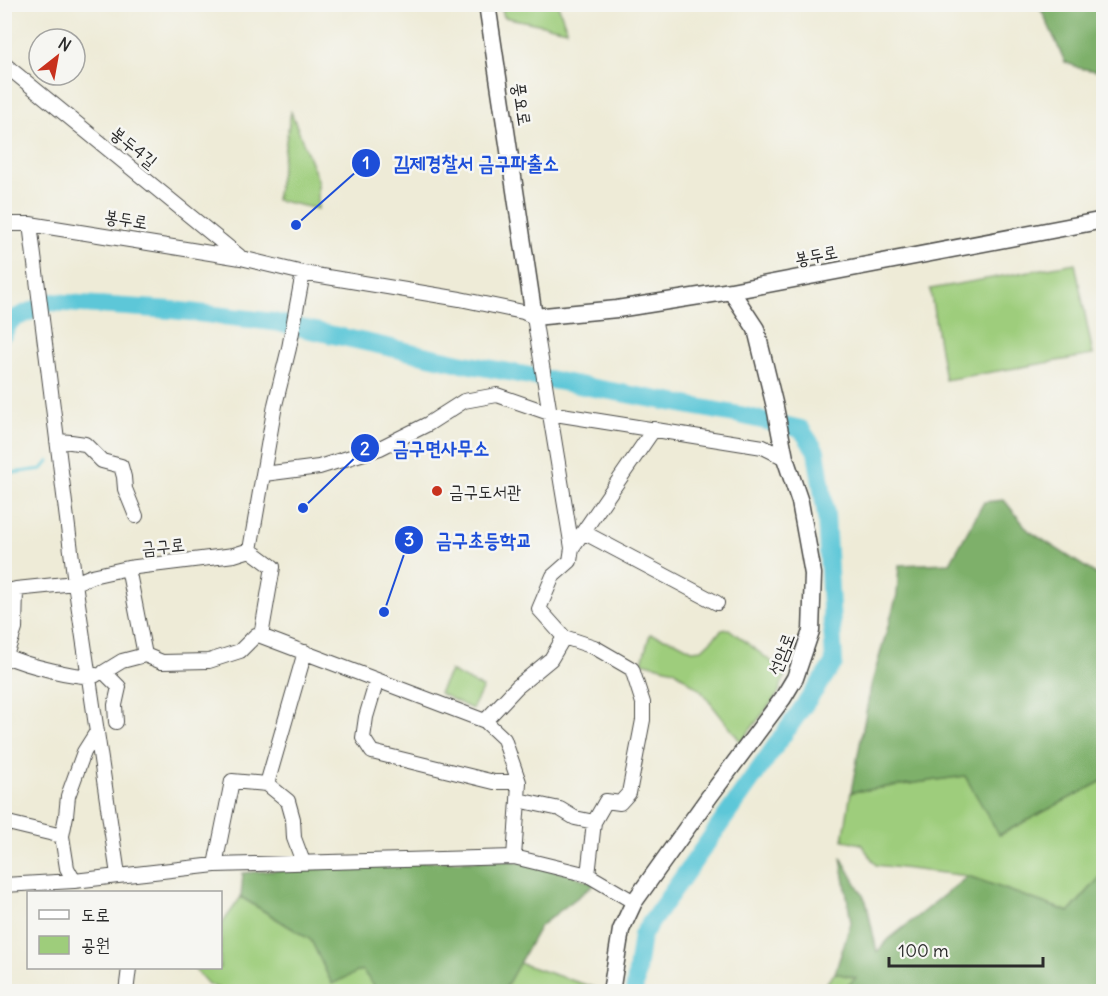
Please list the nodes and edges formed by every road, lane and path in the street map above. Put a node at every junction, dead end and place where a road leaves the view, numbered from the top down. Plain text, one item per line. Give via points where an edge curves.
1 (487, 4) edge
2 (5, 65) edge
3 (1104, 220) edge
4 (4, 224) edge
5 (30, 224) junction
6 (241, 258) junction
7 (303, 273) junction
8 (731, 291) junction
9 (534, 317) junction
10 (549, 410) junction
11 (654, 429) junction
12 (57, 441) junction
13 (785, 453) junction
14 (264, 474) junction
15 (136, 516) dead end
16 (583, 532) junction
17 (572, 548) junction
18 (250, 550) junction
19 (128, 568) junction
20 (75, 583) junction
21 (10, 590) edge
22 (717, 603) dead end
23 (261, 636) junction
24 (564, 637) junction
25 (305, 652) junction
26 (145, 655) junction
27 (5, 658) edge
28 (104, 672) junction
29 (89, 677) junction
30 (377, 680) junction
31 (485, 721) junction
32 (116, 722) dead end
33 (96, 733) junction
34 (519, 782) junction
35 (267, 784) junction
36 (518, 800) junction
37 (4, 821) edge
38 (594, 822) junction
39 (62, 836) junction
40 (514, 856) junction
41 (303, 862) junction
42 (215, 865) junction
43 (588, 875) junction
44 (112, 877) junction
45 (74, 881) junction
46 (4, 885) edge
47 (110, 891) edge
48 (634, 902) junction
49 (129, 969) edge
50 (126, 992) edge
51 (611, 992) edge

1 - 9 main road, 풍요로
2 - 6 street, 봉두4길
3 - 8 main road, 봉두로
4 - 5 street, 봉두로
5 - 6 street, 봉두로
5 - 12 street
6 - 7 street, 봉두로
7 - 9 street, 봉두로 via 460,299
7 - 14 street
8 - 9 main road, 봉두로
8 - 13 main road, 선암로 via 756,329
9 - 10 street
10 - 11 street
10 - 14 street via 497,395 464,401 380,448 319,467
10 - 17 street
11 - 13 street
11 - 16 street
12 - 15 street via 85,444 102,461 121,466
12 - 20 street
13 - 48 main road, 선암로 via 800,502 813,574 811,631 802,659 783,698
14 - 18 street
16 - 17 street
16 - 22 street
17 - 24 street via 570,561 554,576 539,609
18 - 19 street, 금구로
18 - 23 street via 273,567
19 - 20 street, 금구로
19 - 26 street
20 - 21 street, 금구로
20 - 29 street
21 - 27 street via 15,629
23 - 25 street
23 - 26 street via 256,635 240,651 209,661 162,663
24 - 31 street via 551,659
24 - 38 street via 594,647 632,669 643,703 629,793 620,803 606,801
25 - 30 street
25 - 35 street
26 - 28 street via 122,661
27 - 29 street
28 - 29 street
28 - 32 street via 120,687
29 - 33 street
30 - 31 street
30 - 34 street via 363,738 372,752 494,782
31 - 34 street via 504,739
33 - 39 street via 84,752 68,796
33 - 44 street
34 - 36 street
35 - 41 street via 288,801 294,819 294,838
35 - 42 street via 232,781
36 - 38 street via 560,809 575,818
36 - 40 street
37 - 39 street
38 - 43 street
39 - 45 street via 67,868
40 - 41 street
40 - 43 street
41 - 42 street
42 - 44 street
43 - 48 street
44 - 45 street
44 - 47 street
45 - 46 street
48 - 51 main road, 선암로 via 621,930
49 - 50 street

